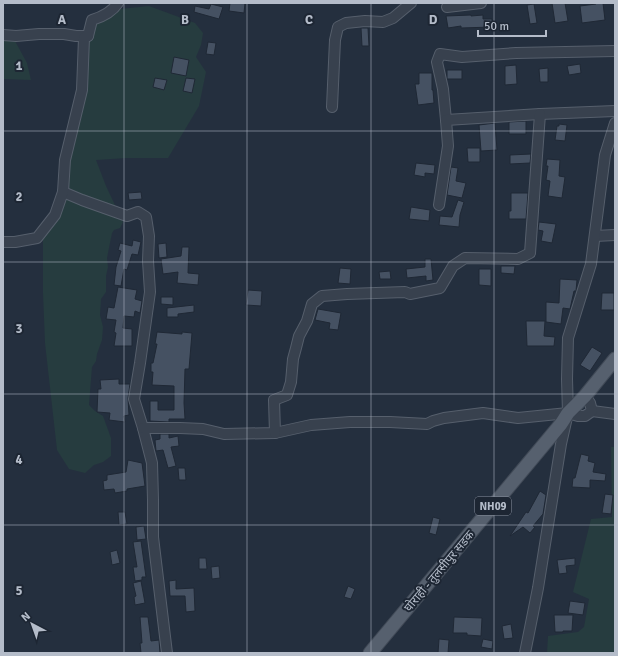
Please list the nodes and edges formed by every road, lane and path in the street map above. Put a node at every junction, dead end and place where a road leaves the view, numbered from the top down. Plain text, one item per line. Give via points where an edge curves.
1 (118, 3) edge
2 (412, 3) edge
3 (481, 3) edge
4 (447, 7) dead end
5 (3, 34) edge
6 (88, 36) junction
7 (615, 51) edge
8 (332, 108) dead end
9 (615, 110) edge
10 (540, 114) junction
11 (446, 120) junction
12 (615, 123) edge
13 (63, 192) junction
14 (439, 205) dead end
15 (615, 235) edge
16 (595, 236) junction
17 (3, 242) edge
18 (615, 359) edge
19 (585, 396) junction
20 (592, 411) junction
21 (568, 413) junction
22 (615, 414) edge
23 (143, 428) junction
24 (275, 433) junction
25 (167, 653) edge
26 (370, 653) edge
27 (525, 653) edge

1 - 6 street via 103,16 92,20
2 - 8 street via 383,22 346,23 338,27 335,40
3 - 4 street
5 - 6 street
6 - 13 street via 84,38 82,90 66,160
7 - 11 street via 462,57 440,54 437,62
9 - 10 street
10 - 11 street
10 - 24 street via 530,253 518,259 465,258 453,266 440,288 410,294 405,292 322,296 312,304 299,336 287,395 274,400
11 - 14 street via 448,146
12 - 16 street via 605,156
13 - 17 street via 55,215 37,238
13 - 23 street via 127,216 138,212 146,217 150,292 134,398
15 - 16 street
16 - 21 street via 591,264 568,338
18 - 19 main road, घोराही - तुलसीपुर सडक / NH09
19 - 20 street
19 - 21 main road, घोराही - तुलसीपुर सडक / NH09
20 - 21 street via 585,416
20 - 22 street
21 - 24 street via 518,418 483,413 444,418 427,424 350,422 311,425
21 - 26 main road, घोराही - तुलसीपुर सडक / NH09
21 - 27 street
23 - 24 street via 203,429 224,434
23 - 25 street via 152,463 153,538

